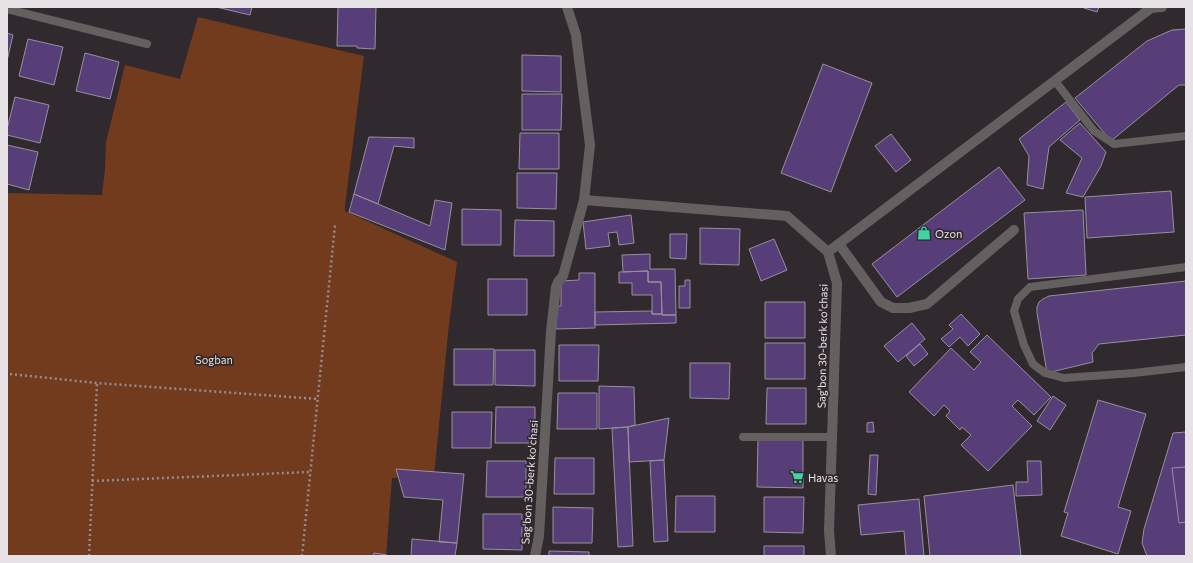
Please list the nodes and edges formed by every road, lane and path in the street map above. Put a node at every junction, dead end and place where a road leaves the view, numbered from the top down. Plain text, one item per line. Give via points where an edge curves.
1 (567, 7) edge
2 (1162, 7) edge
3 (7, 9) edge
4 (147, 44) dead end
5 (1055, 80) junction
6 (1186, 136) edge
7 (584, 200) junction
8 (335, 225) dead end
9 (1014, 230) dead end
10 (839, 244) junction
11 (828, 252) junction
12 (1186, 267) edge
13 (1186, 367) edge
14 (10, 374) dead end
15 (97, 383) junction
16 (318, 399) junction
17 (743, 437) dead end
18 (832, 437) junction
19 (310, 472) junction
20 (92, 481) junction
21 (89, 556) edge
22 (302, 556) edge
23 (535, 556) edge
24 (831, 556) edge

1 - 7 street, Sag'bon 30-berk ko'chasi via 576,35 590,145
2 - 5 street via 1152,8
3 - 4 lane
5 - 6 lane via 1094,131 1114,144
5 - 10 street
7 - 11 street via 787,216
7 - 23 street, Sag'bon 30-berk ko'chasi via 563,276 556,287 539,536
8 - 16 path
9 - 10 street via 927,304 910,308 893,308 881,302
10 - 11 street
11 - 18 street, Sag'bon 30-berk ko'chasi via 837,283
12 - 13 lane via 1030,287 1018,299 1014,311 1027,351 1034,364 1045,373 1064,378
14 - 15 path
15 - 16 path
15 - 20 path
16 - 19 path
17 - 18 lane
18 - 24 street, Sag'bon 30-berk ko'chasi via 829,531
19 - 20 path
19 - 22 path
20 - 21 path

